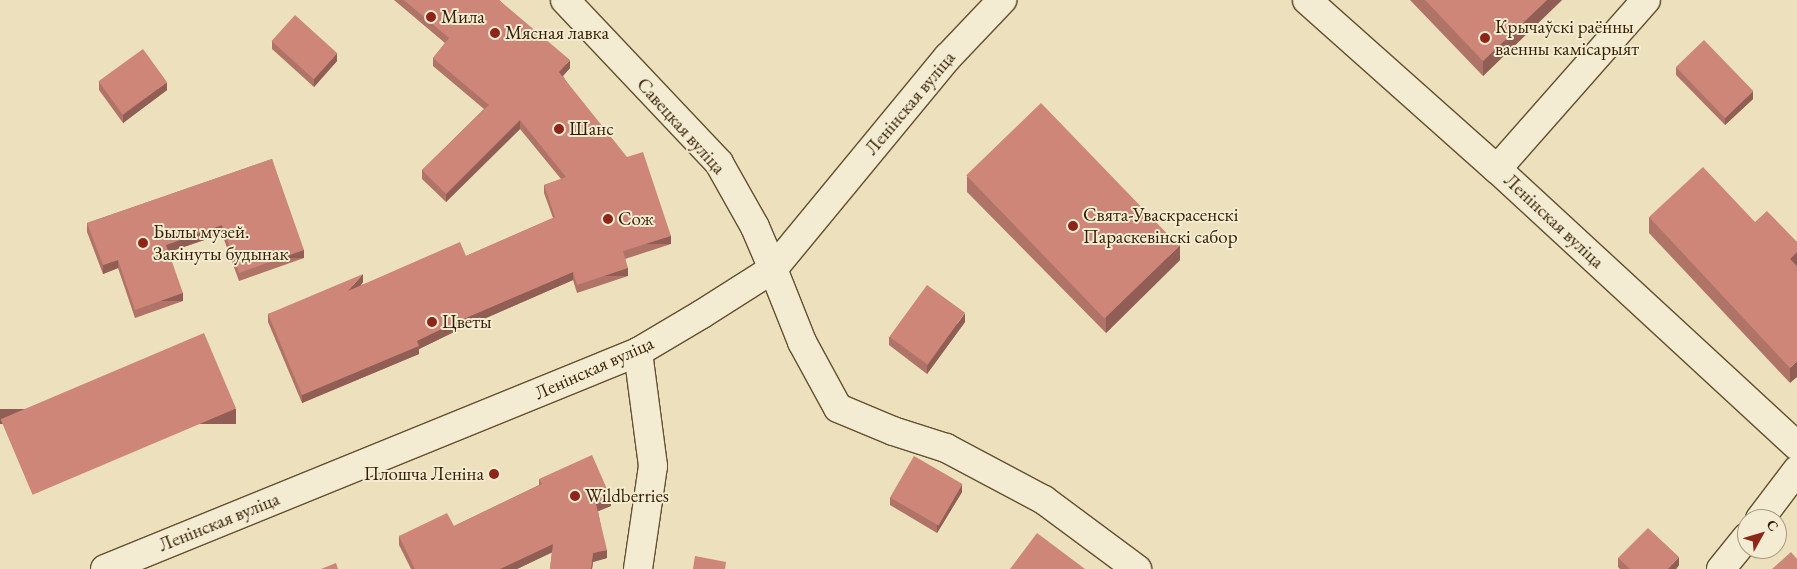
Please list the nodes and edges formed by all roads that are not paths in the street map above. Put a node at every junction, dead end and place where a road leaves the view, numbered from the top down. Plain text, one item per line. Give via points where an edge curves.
1 (564, 0) edge
2 (1002, 0) edge
3 (1307, 0) edge
4 (1646, 0) edge
5 (1497, 169) junction
6 (772, 269) junction
7 (638, 352) junction
8 (1797, 446) edge
9 (1797, 470) edge
10 (1768, 509) edge
11 (1737, 549) edge
12 (105, 569) edge
13 (638, 569) edge
14 (1137, 569) edge
15 (1721, 569) edge

1 - 6 street, Савецкая вуліца via 719,163 756,227
2 - 6 street, Ленінская вуліца via 948,57
3 - 5 street, Ленінская вуліца
4 - 5 street
5 - 8 street, Ленінская вуліца
6 - 7 street, Ленінская вуліца
6 - 14 street, Савецкая вуліца via 802,342 838,408 892,431 946,448 1044,500
7 - 12 street, Ленінская вуліца
7 - 13 street via 652,466
9 - 10 street
11 - 15 street

